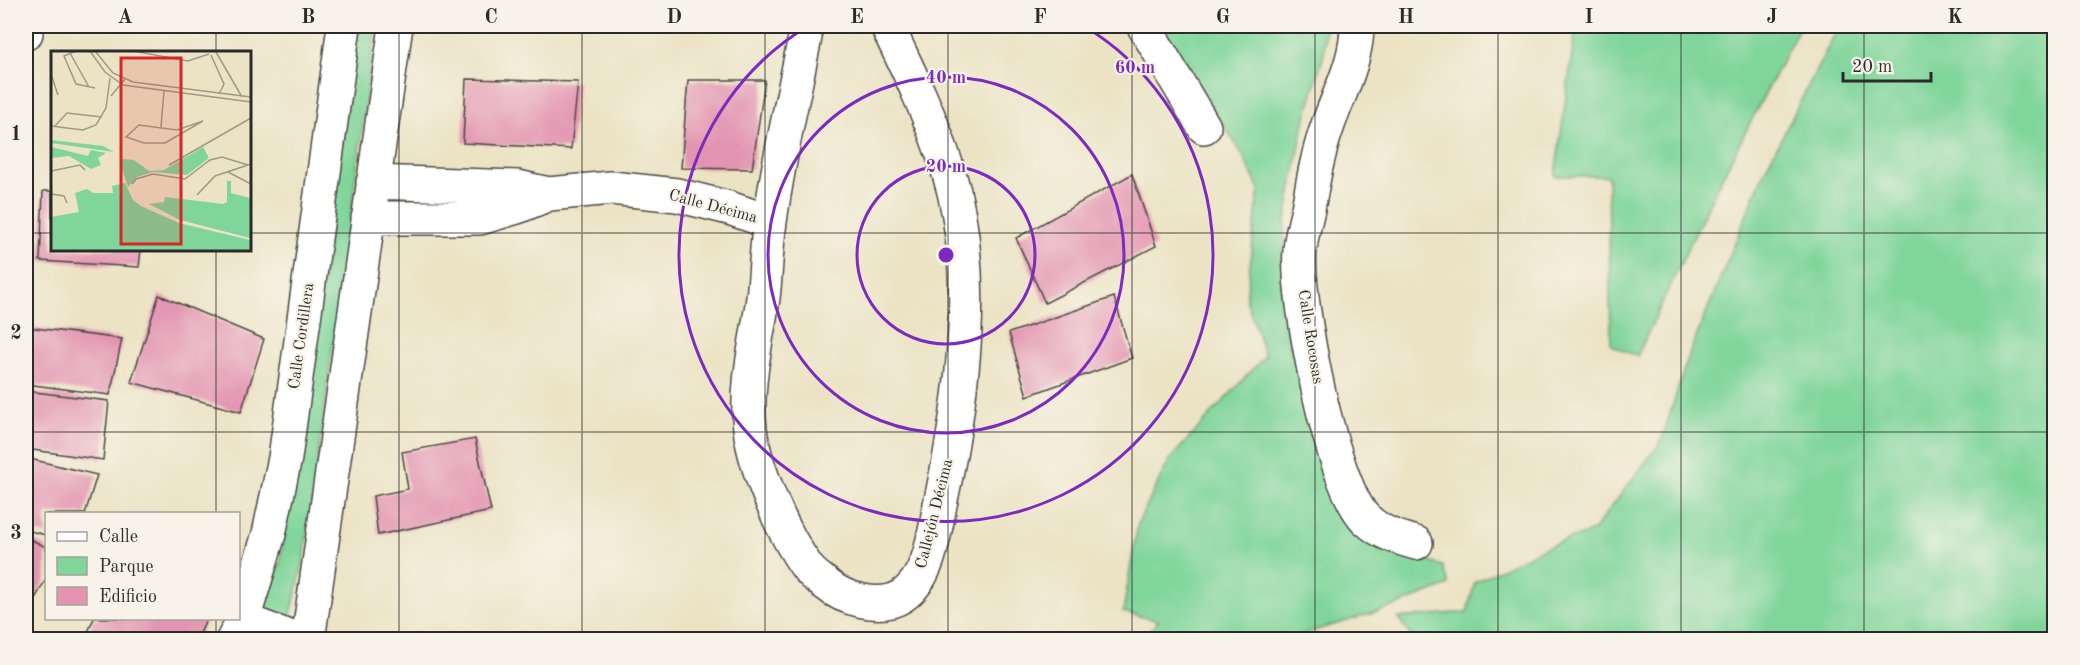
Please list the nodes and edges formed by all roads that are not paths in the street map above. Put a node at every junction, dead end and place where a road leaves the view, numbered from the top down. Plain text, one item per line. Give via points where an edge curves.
1 (26, 26) edge
2 (345, 26) edge
3 (396, 26) edge
4 (887, 26) edge
5 (1144, 26) edge
6 (1357, 26) edge
7 (807, 29) edge
8 (26, 33) edge
9 (1204, 126) dead end
10 (373, 182) junction
11 (549, 194) junction
12 (368, 218) junction
13 (770, 222) junction
14 (1416, 543) dead end
15 (238, 630) edge
16 (297, 639) edge
17 (308, 639) edge

1 - 8 street
2 - 15 street, Calle Cordillera via 285,458 269,534
3 - 10 street
4 - 13 street, Callejón Décima via 922,99 949,172 964,244 965,325 958,411 929,552 917,582 900,598 883,604 867,603 831,589 809,570 757,464 750,428 749,380
5 - 9 street
6 - 14 street, Calle Rocosas via 1351,63 1327,127 1313,180 1299,251 1303,311 1335,455 1350,493 1366,519 1387,534
7 - 13 street, Callejón Décima
10 - 11 street via 518,187
10 - 12 street
11 - 12 street via 480,218
11 - 13 street, Calle Décima via 611,188 677,195
12 - 17 street
15 - 16 street

